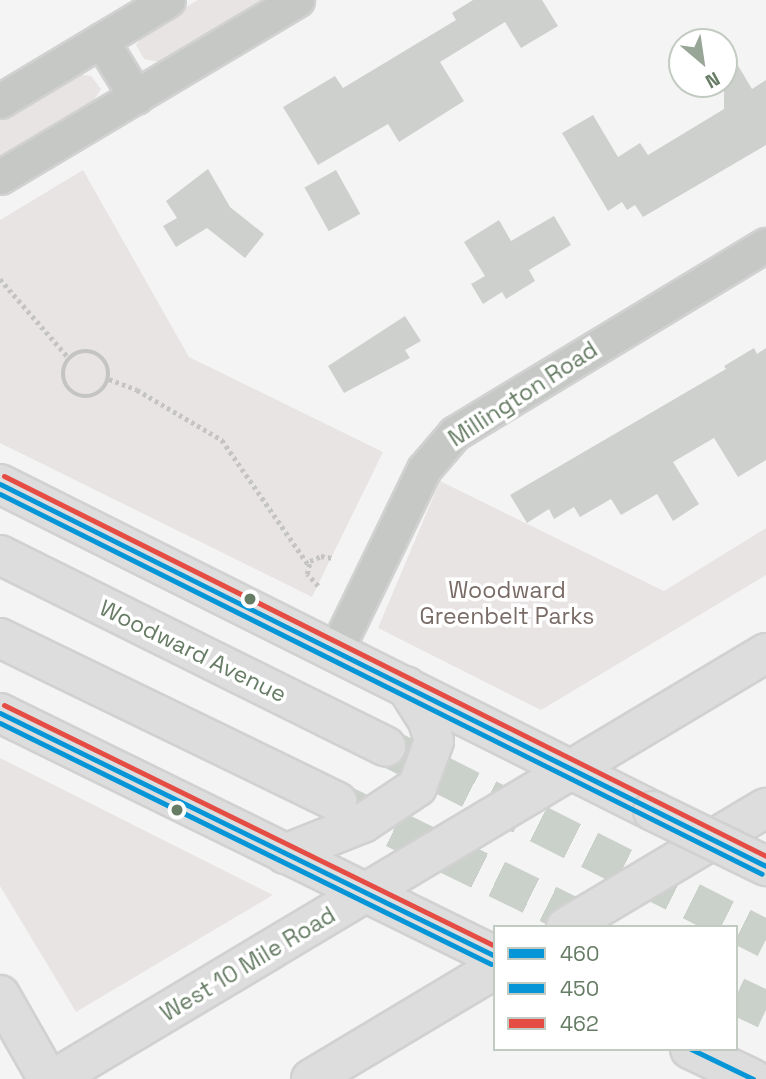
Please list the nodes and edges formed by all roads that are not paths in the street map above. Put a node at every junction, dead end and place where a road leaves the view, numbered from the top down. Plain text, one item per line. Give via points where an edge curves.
1 (167, 0) edge
2 (297, 0) edge
3 (101, 40) junction
4 (136, 97) junction
5 (0, 101) edge
6 (0, 177) edge
7 (766, 245) edge
8 (0, 484) edge
9 (0, 555) edge
10 (0, 638) edge
11 (336, 650) junction
12 (766, 653) edge
13 (406, 686) junction
14 (0, 713) edge
15 (386, 747) tunnel mouth
16 (572, 770) junction
17 (338, 802) tunnel mouth
18 (766, 808) edge
19 (285, 854) junction
20 (766, 866) edge
21 (366, 893) junction
22 (569, 925) edge
23 (493, 955) edge
24 (493, 970) edge
25 (0, 995) edge
26 (694, 1051) edge
27 (766, 1073) edge
28 (48, 1079) edge
29 (54, 1079) edge
30 (311, 1079) edge
31 (755, 1079) edge

1 - 3 street
2 - 4 street
3 - 4 street
3 - 5 street
4 - 6 street
7 - 11 street, Millington Road via 494,408 434,452
8 - 11 main road
9 - 15 main road, Woodward Avenue
10 - 17 main road
11 - 13 main road
12 - 16 main road, West 10 Mile Road
13 - 16 main road
13 - 19 main road via 423,710 434,741 417,787 363,823
14 - 19 main road
16 - 20 main road, bridge
16 - 21 main road, West 10 Mile Road
18 - 22 main road
19 - 21 main road
21 - 23 main road
21 - 29 main road, West 10 Mile Road
24 - 30 main road
25 - 28 main road
26 - 31 main road
27 - 31 main road

